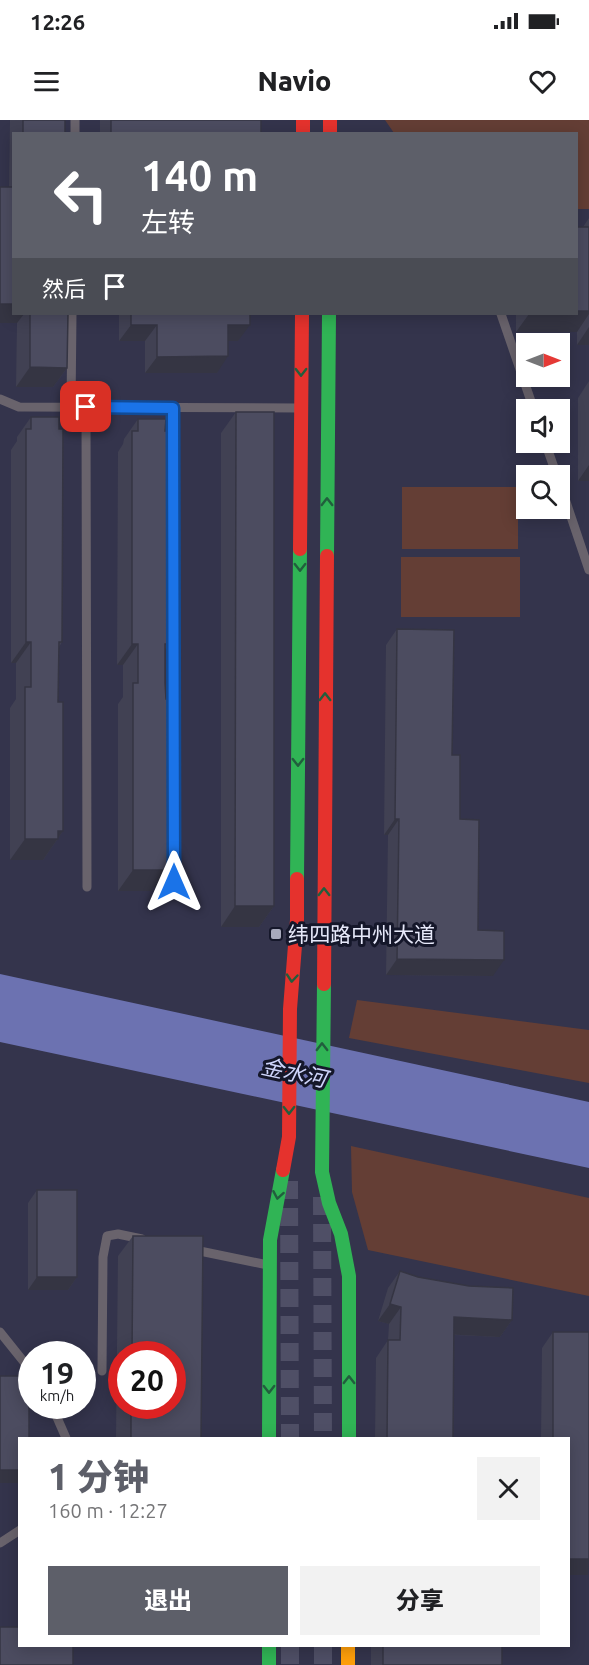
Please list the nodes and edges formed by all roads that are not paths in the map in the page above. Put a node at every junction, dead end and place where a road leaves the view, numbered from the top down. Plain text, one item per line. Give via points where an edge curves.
1 (72, 315) edge
2 (302, 315) edge
3 (329, 315) edge
4 (501, 315) edge
5 (0, 399) edge
6 (530, 399) edge
7 (71, 407) junction
8 (86, 407) junction
9 (173, 408) junction
10 (301, 408) junction
11 (570, 514) edge
12 (589, 570) edge
13 (174, 882) edge
14 (87, 886) dead end
15 (153, 1241) edge
16 (176, 1246) edge
17 (270, 1265) junction
18 (0, 1332) edge
19 (18, 1354) edge
20 (102, 1371) dead end
21 (58, 1419) edge
22 (66, 1437) edge
23 (269, 1437) edge
24 (349, 1437) edge
25 (18, 1531) edge
26 (0, 1543) edge
27 (269, 1647) edge
28 (348, 1647) edge
29 (269, 1665) edge
30 (348, 1665) edge

1 - 7 lane
2 -> 10 street
24 -> 3 street via 349,1276 322,1172
4 - 6 lane
5 - 7 lane via 19,407
7 - 8 lane
8 - 9 lane
8 - 14 lane
9 - 10 lane
9 - 13 lane
10 -> 17 street via 297,920 290,1009 289,1137 270,1240
11 - 12 lane
15 - 20 lane via 118,1234 107,1236 103,1257
16 - 17 lane
17 -> 23 street
18 - 19 lane
21 - 22 lane
25 - 26 lane
27 - 29 street
28 - 30 street

